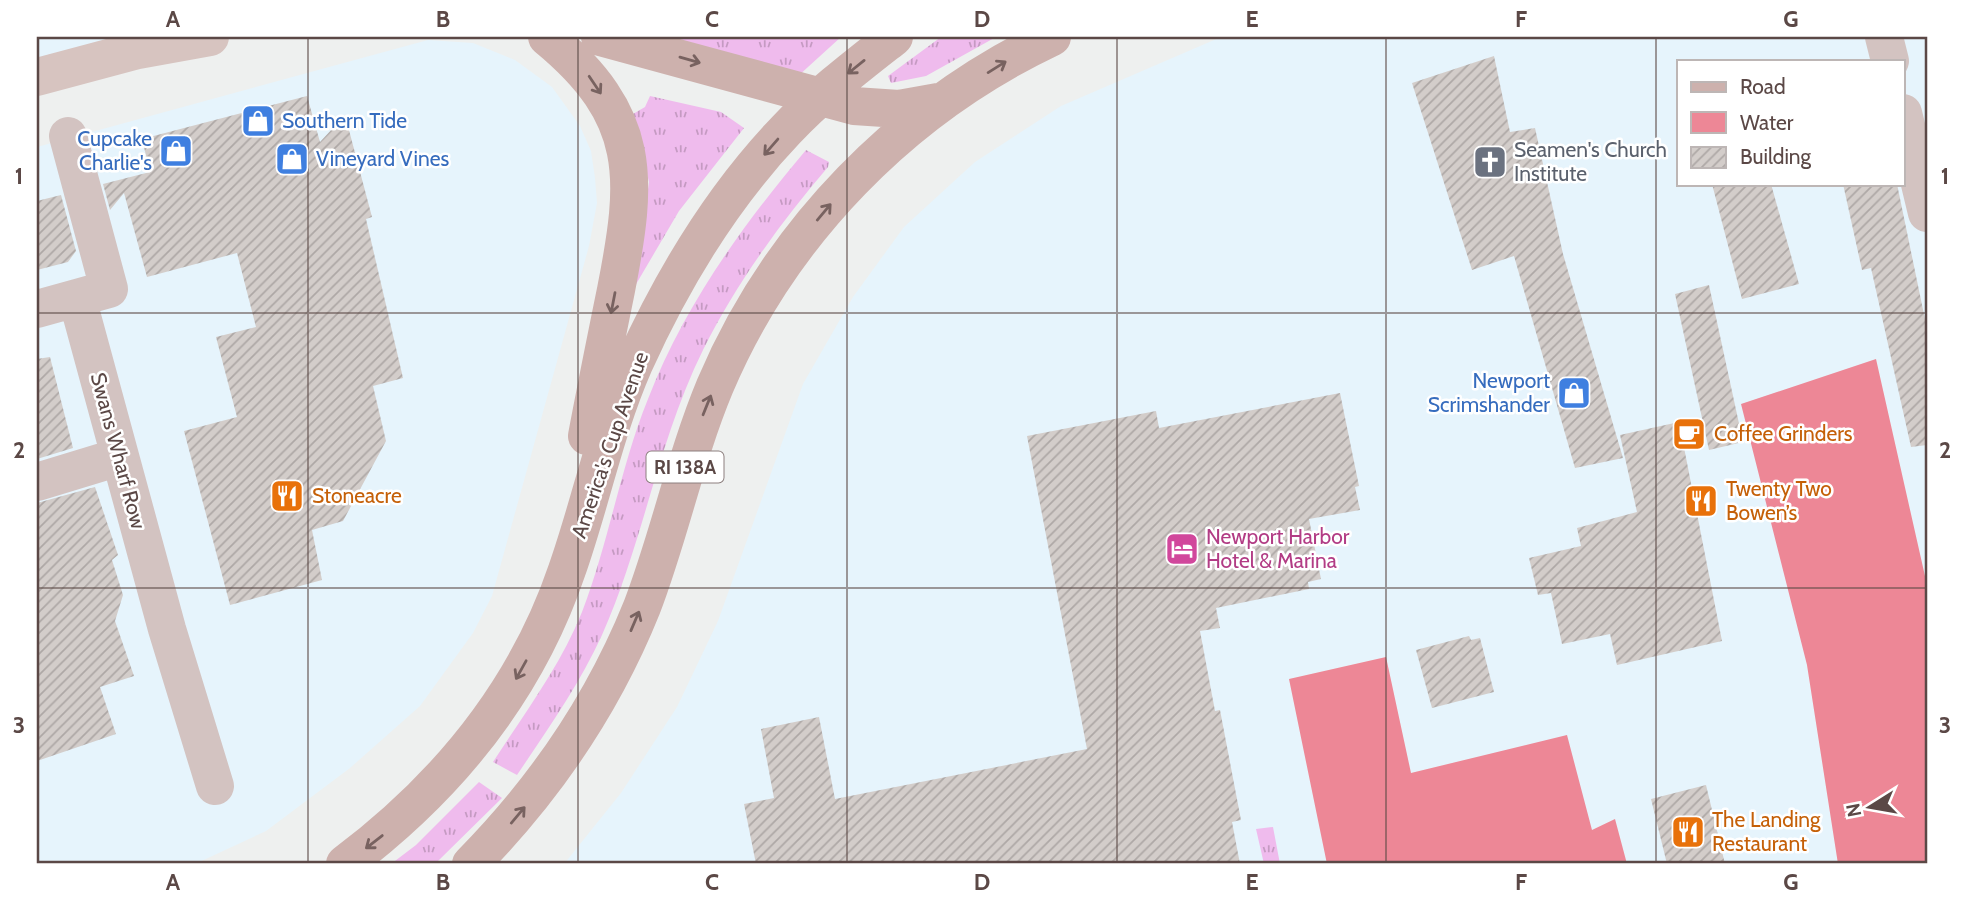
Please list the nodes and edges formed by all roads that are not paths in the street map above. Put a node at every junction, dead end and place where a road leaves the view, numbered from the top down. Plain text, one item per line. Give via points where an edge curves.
1 (210, 37) edge
2 (547, 37) edge
3 (600, 37) edge
4 (894, 37) edge
5 (1052, 37) edge
6 (1884, 37) edge
7 (105, 48) edge
8 (1890, 60) edge
9 (37, 77) edge
10 (818, 98) junction
11 (944, 100) junction
12 (1904, 117) edge
13 (68, 136) dead end
14 (1927, 213) edge
15 (77, 298) junction
16 (37, 309) edge
17 (119, 457) junction
18 (37, 482) edge
19 (552, 610) junction
20 (215, 786) dead end
21 (345, 864) edge
22 (471, 864) edge

1 - 7 street
2 -> 19 main road via 586,73 615,118 627,154 631,189 629,224
3 -> 10 main road
4 -> 10 main road, America's Cup Avenue
11 -> 5 main road, RI 138A
6 - 8 street
7 - 9 street
10 - 11 main road via 885,109
10 -> 19 main road, America's Cup Avenue via 740,186 668,293 618,405
22 -> 11 main road, RI 138A via 542,784 609,678 642,607 690,448 716,384 777,272 872,159
12 - 14 street
13 - 15 street via 108,289
15 - 16 street
15 - 17 street, Swans Wharf Row
17 - 18 street
17 - 20 street, Swans Wharf Row
19 -> 21 main road, America's Cup Avenue via 507,696 460,759 410,812

